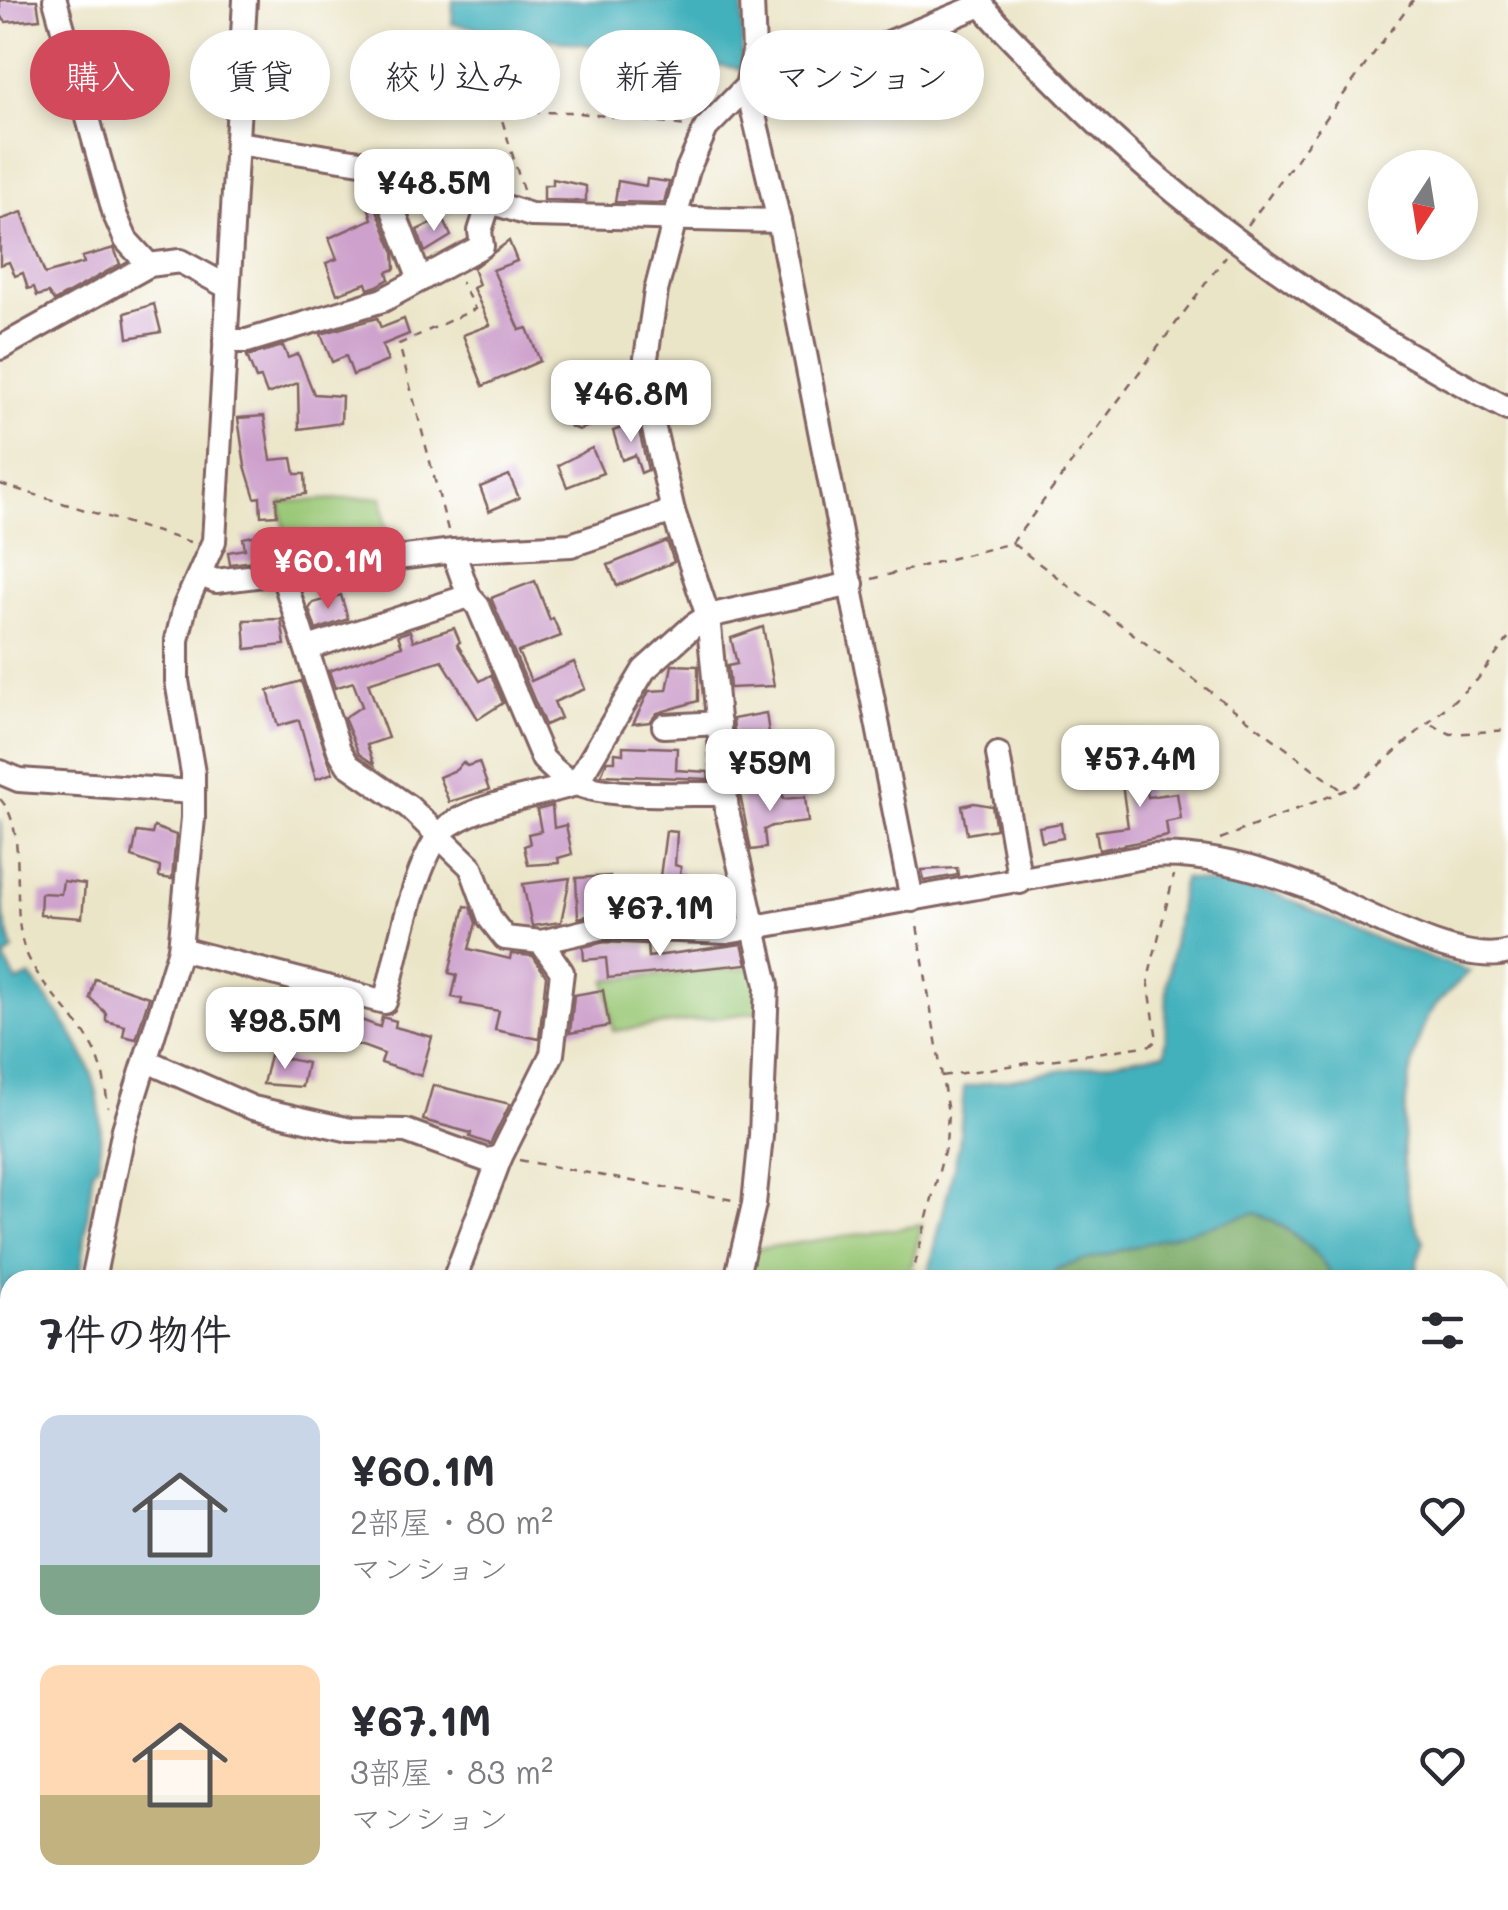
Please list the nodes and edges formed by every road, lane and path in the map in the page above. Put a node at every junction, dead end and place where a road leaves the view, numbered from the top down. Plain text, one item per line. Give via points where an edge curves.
1 (55, 0) edge
2 (245, 0) edge
3 (752, 0) edge
4 (1413, 0) edge
5 (979, 2) edge
6 (753, 30) edge
7 (914, 30) edge
8 (740, 93) edge
9 (755, 120) edge
10 (706, 128) junction
11 (237, 143) junction
12 (376, 165) junction
13 (489, 203) junction
14 (531, 215) junction
15 (675, 220) junction
16 (779, 221) junction
17 (1235, 243) junction
18 (149, 264) junction
19 (452, 264) junction
20 (420, 280) junction
21 (228, 287) junction
22 (225, 340) junction
23 (0, 348) edge
24 (1508, 409) edge
25 (0, 484) edge
26 (673, 512) junction
27 (1012, 543) junction
28 (212, 549) junction
29 (453, 551) junction
30 (282, 573) junction
31 (201, 575) junction
32 (852, 584) junction
33 (469, 596) junction
34 (708, 616) junction
35 (1508, 639) edge
36 (308, 648) junction
37 (719, 723) junction
38 (1431, 724) junction
39 (664, 726) dead end
40 (1508, 730) edge
41 (998, 754) dead end
42 (0, 772) edge
43 (576, 784) junction
44 (193, 792) junction
45 (1344, 792) junction
46 (726, 794) junction
47 (0, 799) edge
48 (438, 835) junction
49 (1184, 854) junction
50 (1020, 882) junction
51 (912, 900) junction
52 (754, 926) junction
53 (542, 942) junction
54 (180, 950) junction
55 (1508, 952) edge
56 (147, 1061) junction
57 (942, 1076) junction
58 (109, 1114) dead end
59 (500, 1158) junction
60 (754, 1204) junction
61 (95, 1270) edge
62 (458, 1270) edge
63 (738, 1270) edge
64 (913, 1270) edge

1 - 18 street via 115,215 126,240
2 - 11 street
3 - 6 street
4 - 17 path
5 - 7 street
5 - 17 street via 1108,136
8 - 10 street
9 - 16 street
10 - 14 path via 572,112 500,113
10 - 15 street
11 - 12 street
11 - 21 street
12 - 13 street
12 - 20 street
13 - 14 street
13 - 19 street via 482,246
14 - 15 street
15 - 16 street
15 - 26 street via 646,358 648,404
16 - 32 street
17 - 24 street via 1304,291
17 - 27 path
18 - 21 street via 180,260
18 - 23 street
19 - 20 street
19 - 29 path via 475,309 399,344
20 - 22 street via 383,300 247,341
21 - 22 street
22 - 28 street
25 - 28 path
26 - 29 street via 571,545
26 - 34 street
27 - 32 path
27 - 45 path
28 - 31 street
29 - 30 street
29 - 33 street
30 - 31 street via 216,581
30 - 36 street
31 - 44 street via 176,640
32 - 34 street
32 - 51 street
33 - 36 street
33 - 43 street via 542,759
34 - 37 street
34 - 43 street via 644,670
35 - 38 path
36 - 48 street via 348,765 379,782
37 - 39 street
37 - 46 street
38 - 40 path via 1451,734
38 - 45 path
41 - 50 street
42 - 44 street via 19,780
43 - 46 street
43 - 48 street via 487,806
44 - 54 street
45 - 49 path
46 - 52 street
47 - 58 path via 14,826 16,908 25,950 91,1043
48 - 53 street via 471,867 490,919 505,938
48 - 54 street via 385,1002
49 - 50 street
49 - 55 street via 1291,882 1446,944 1492,957
49 - 57 path via 1148,979 1157,1040
50 - 51 street
51 - 52 street
51 - 57 path
52 - 53 street via 727,932 593,928
52 - 60 street via 768,1027
53 - 59 street via 562,972 558,1030
54 - 56 street
56 - 59 street via 254,1108 350,1130 406,1131 486,1160
56 - 61 street via 124,1130
57 - 64 path via 946,1144
59 - 60 path
59 - 62 street
60 - 63 street

